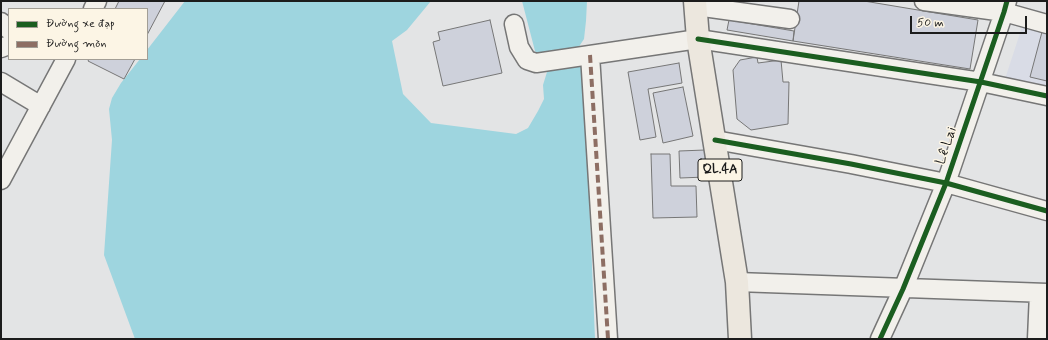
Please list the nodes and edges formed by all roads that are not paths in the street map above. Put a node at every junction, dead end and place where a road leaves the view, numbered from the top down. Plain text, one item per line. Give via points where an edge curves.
1 (924, 1) edge
2 (696, 4) edge
3 (1006, 7) edge
4 (790, 19) dead end
5 (514, 24) dead end
6 (1047, 24) edge
7 (698, 39) junction
8 (590, 56) junction
9 (60, 61) edge
10 (1, 82) edge
11 (981, 82) junction
12 (1047, 96) edge
13 (41, 106) junction
14 (715, 140) junction
15 (1, 180) edge
16 (946, 183) junction
17 (1047, 210) edge
18 (737, 282) junction
19 (902, 289) junction
20 (1043, 293) edge
21 (608, 339) edge
22 (740, 339) edge
23 (880, 339) edge
24 (1037, 339) edge

1 - 3 street
2 - 4 street
2 - 7 main road, QL.4A
3 - 6 street
3 - 11 street, Lê Lai
5 - 8 street via 519,47 527,60 536,63
7 - 8 street
7 - 11 street
7 - 14 main road, QL.4A
8 - 21 street
9 - 13 street
10 - 13 street
11 - 12 street
11 - 16 street, Lê Lai
13 - 15 street
14 - 16 street
14 - 18 main road, QL.4A
16 - 17 street
16 - 19 street, Lê Lai
18 - 19 street
18 - 22 main road, QL.4A
19 - 20 street
19 - 23 street, Lê Lai
20 - 24 street

